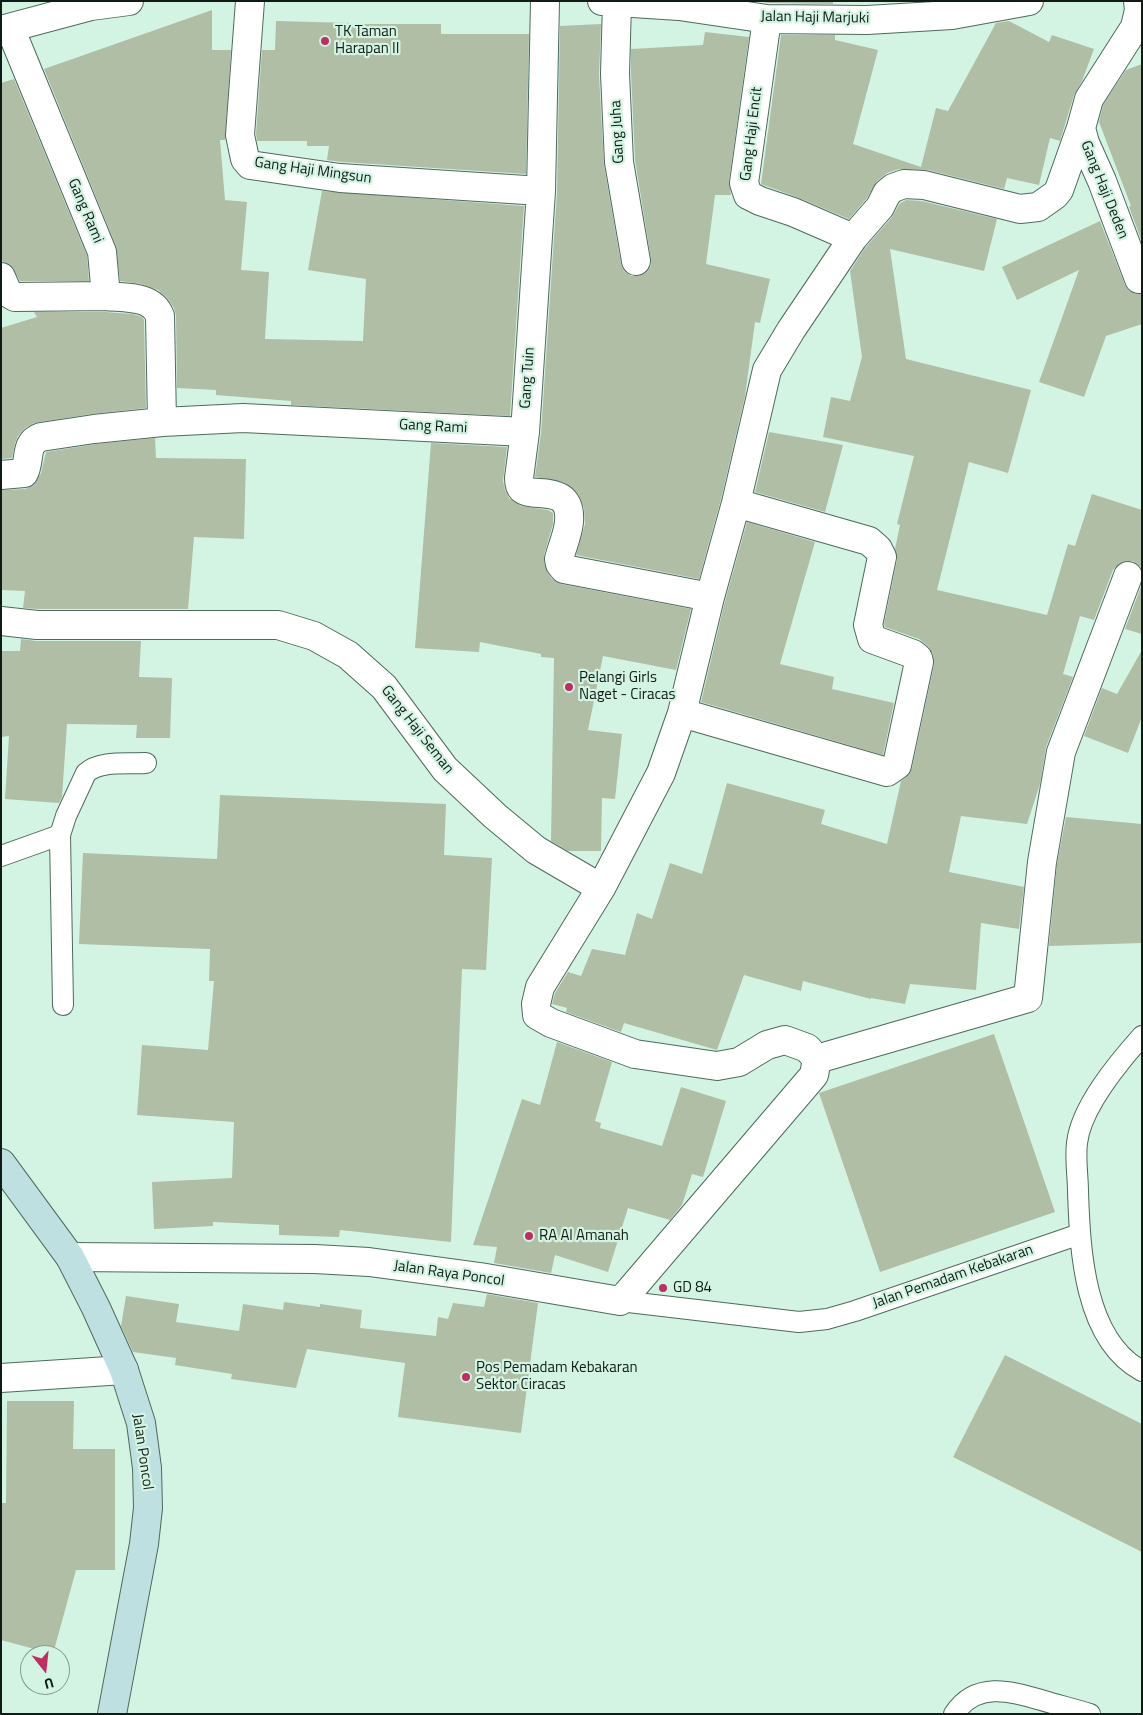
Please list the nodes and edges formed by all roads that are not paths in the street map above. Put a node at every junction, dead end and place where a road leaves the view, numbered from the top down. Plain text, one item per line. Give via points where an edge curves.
1 (129, 1) edge
2 (250, 1) edge
3 (545, 1) edge
4 (1029, 1) edge
5 (1138, 1) edge
6 (609, 2) edge
7 (679, 4) edge
8 (801, 10) edge
9 (767, 19) junction
10 (6, 29) edge
11 (1081, 128) junction
12 (541, 191) junction
13 (853, 238) junction
14 (636, 261) dead end
15 (1, 277) edge
16 (1139, 279) dead end
17 (106, 296) junction
18 (162, 422) junction
19 (525, 432) junction
20 (1, 475) edge
21 (736, 503) junction
22 (1128, 576) dead end
23 (710, 597) junction
24 (1, 621) edge
25 (682, 713) junction
26 (146, 763) dead end
27 (60, 835) junction
28 (1, 856) edge
29 (601, 888) junction
30 (63, 1005) dead end
31 (1142, 1036) edge
32 (817, 1059) junction
33 (1, 1163) edge
34 (1080, 1234) junction
35 (70, 1257) junction
36 (620, 1301) junction
37 (827, 1319) joint
38 (124, 1370) junction
39 (1142, 1371) edge
40 (1, 1378) edge
41 (112, 1714) edge
42 (954, 1714) edge
43 (1090, 1714) edge

1 - 10 street via 91,6
2 - 12 street, Gang Haji Mingsun via 240,135 245,159 250,165 340,178
3 - 12 street, Gang Tuin
4 - 8 street, Jalan Haji Marjuki via 952,15 867,20
5 - 11 street, Gang Haji Deden via 1135,27 1089,100
6 - 7 street, Jalan Haji Marjuki
6 - 14 street, Gang Juha via 619,162
7 - 9 street, Jalan Haji Marjuki
8 - 9 street, Jalan Haji Marjuki
9 - 13 street, Gang Haji Encit via 745,190 760,201
10 - 17 street, Gang Rami via 102,252
11 - 13 street, Gang Haji Deden via 1059,190 1038,207 1020,209 924,185 904,184 892,188
11 - 16 street, Gang Haji Deden
12 - 19 street, Gang Tuin
13 - 21 street, Gang Haji Deden via 767,370
15 - 17 street via 8,292 16,297
17 - 18 street via 147,302 158,309
18 - 19 street, Gang Rami via 243,418
18 - 20 street, Gang Rami via 34,439 24,473
19 - 23 street, Gang Tuin via 519,478 522,489 553,494 564,502 568,511 569,522 559,559 562,567
21 - 23 street, Gang Haji Deden
21 - 25 street via 869,540 878,549 882,557 868,625 872,639 913,654 919,662 897,766 888,772
22 - 32 street via 1061,752 1042,862 1028,998
23 - 25 street, Gang Haji Deden
24 - 29 street, Gang Haji Seman via 37,625 278,625 314,636 348,655 384,687 445,769 495,816 536,850
25 - 29 street, Gang Haji Deden via 661,774
26 - 27 lane via 91,768 66,816
27 - 28 lane
27 - 30 lane
29 - 32 street, Gang Haji Deden via 540,987 537,1015 635,1054 717,1066 739,1062 767,1045 785,1040 807,1048
31 - 34 lane via 1119,1062 1082,1126 1077,1143
32 - 36 street via 814,1075
33 - 35 street, Jalan Poncol
34 - 37 lane, Jalan Pemadam Kebakaran
34 - 39 lane via 1092,1306 1111,1344 1132,1366
35 - 36 street, Jalan Raya Poncol via 369,1262
35 - 38 street, Jalan Poncol
36 - 37 lane, Jalan Raya Poncol via 799,1322
38 - 40 street
38 - 41 street, Jalan Poncol via 141,1423 148,1508
42 - 43 lane via 968,1699 986,1691 1010,1691

